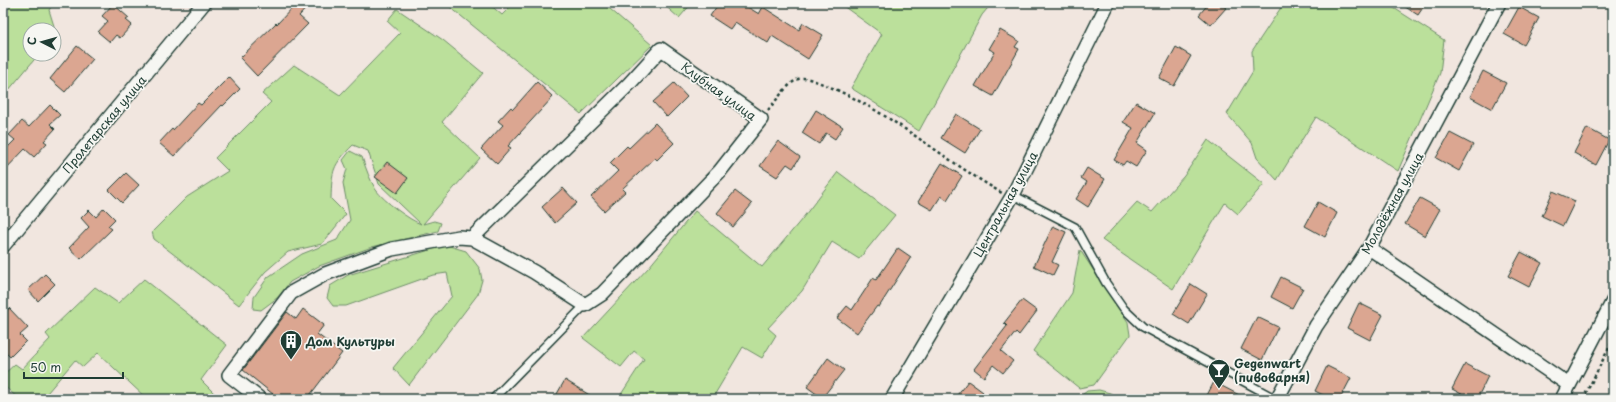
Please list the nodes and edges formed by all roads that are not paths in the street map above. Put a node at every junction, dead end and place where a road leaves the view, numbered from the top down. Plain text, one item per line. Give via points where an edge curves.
1 (204, 3) edge
2 (1108, 3) edge
3 (1499, 3) edge
4 (1012, 196) junction
5 (472, 238) junction
6 (3, 246) edge
7 (1369, 248) junction
8 (1613, 300) edge
9 (585, 304) junction
10 (1568, 385) junction
11 (252, 397) edge
12 (493, 399) edge
13 (892, 399) edge
14 (1276, 399) edge
15 (1562, 399) edge

1 - 6 street, Пролетарская улица
2 - 4 street, Центральная улица
3 - 7 street, Молодёжная улица
4 - 13 street, Центральная улица
4 - 14 lane via 1075,227 1106,283 1124,309 1143,327
5 - 9 street
5 - 9 street, Клубная улица via 629,84 661,49 761,119 720,171 602,294
5 - 11 street via 459,237 392,249 325,274 291,293 229,375
7 - 10 street
7 - 14 street, Молодёжная улица via 1316,326
8 - 10 street
9 - 12 lane
10 - 15 street

